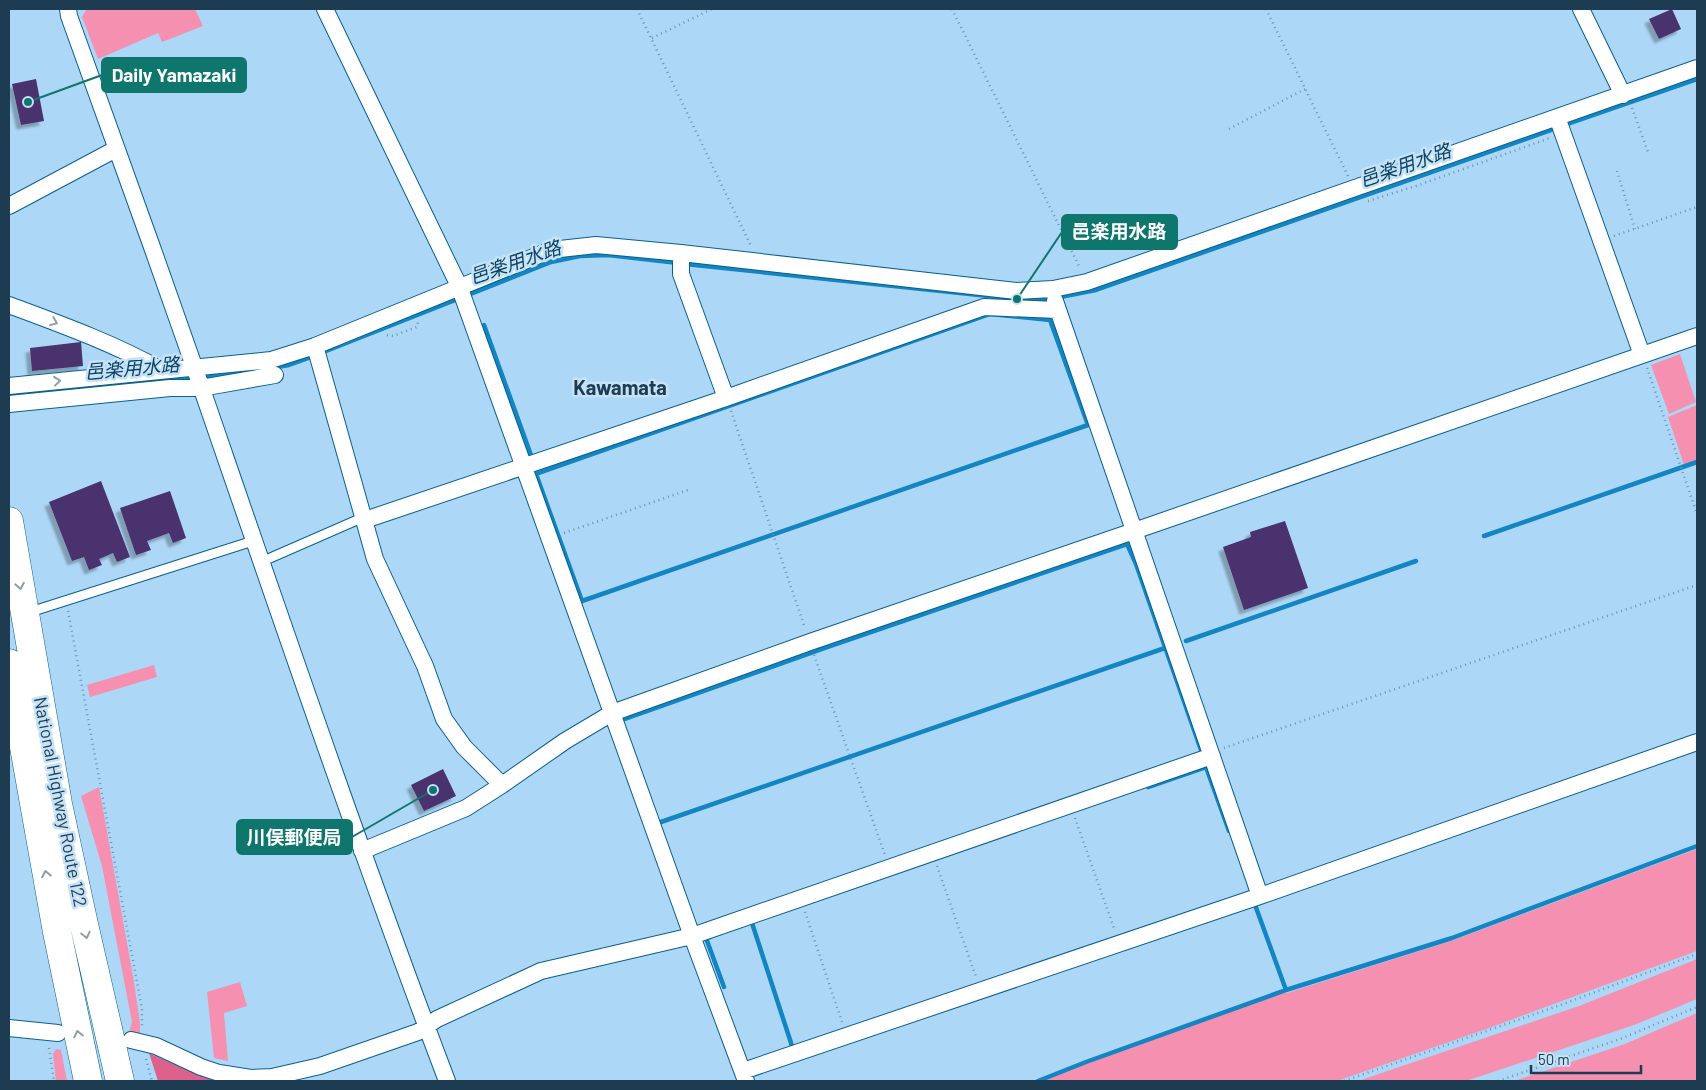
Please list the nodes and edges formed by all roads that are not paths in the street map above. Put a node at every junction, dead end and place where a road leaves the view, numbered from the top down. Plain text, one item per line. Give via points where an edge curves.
1 (68, 9) edge
2 (325, 9) edge
3 (1581, 9) edge
4 (1697, 68) edge
5 (1623, 95) junction
6 (1557, 117) junction
7 (116, 149) junction
8 (9, 206) edge
9 (681, 253) junction
10 (459, 286) junction
11 (1053, 289) junction
12 (9, 305) edge
13 (1057, 310) junction
14 (1697, 336) edge
15 (315, 346) junction
16 (1642, 355) junction
17 (195, 368) junction
18 (161, 370) junction
19 (275, 375) dead end
20 (9, 386) edge
21 (201, 388) junction
22 (726, 398) junction
23 (9, 404) edge
24 (524, 467) junction
25 (365, 518) junction
26 (9, 521) edge
27 (1134, 531) junction
28 (253, 541) junction
29 (260, 562) junction
30 (25, 613) junction
31 (9, 663) edge
32 (612, 713) junction
33 (1697, 742) edge
34 (1211, 754) junction
35 (502, 785) junction
36 (362, 852) junction
37 (1260, 896) junction
38 (692, 936) junction
39 (426, 1025) junction
40 (9, 1028) edge
41 (54, 1032) road end
42 (137, 1041) road end
43 (744, 1076) edge
44 (88, 1081) edge
45 (120, 1081) edge
46 (447, 1081) edge

1 - 7 street
2 - 10 street
3 - 5 street
4 - 5 street
5 - 6 street
6 - 11 street via 1086,282
6 - 16 street
7 - 8 street
7 - 17 street
9 - 10 street via 596,245 551,250
9 - 11 street via 1016,291
9 - 22 street via 681,274
10 - 15 street
10 - 24 street
11 - 13 street
12 -> 18 street
13 - 22 street via 984,307
13 - 27 street
14 - 16 street
15 - 17 street via 271,360
15 - 25 street
16 - 27 street
17 - 18 street
17 - 21 street
20 -> 18 street
19 - 21 street
21 - 23 street via 170,388
21 - 28 street
22 - 24 street
24 - 25 street
24 - 32 street
25 - 29 lane
25 - 35 street via 375,558 425,666 444,719 464,747
26 -> 30 highway, National Highway Route 122
27 - 32 street
27 - 34 street
28 - 29 street
28 - 30 lane
29 - 36 street
30 -> 45 highway, National Highway Route 122 via 58,804
44 -> 31 highway, National Highway Route 122
32 - 35 street
32 - 38 street
33 - 37 street
34 - 37 street
34 - 38 street
35 - 36 street via 466,808
36 - 39 street
37 - 43 street via 847,1035
38 - 39 street via 541,971
38 - 43 street
39 - 42 street via 418,1032 320,1066 272,1077 227,1074
39 - 46 street
40 - 41 street

